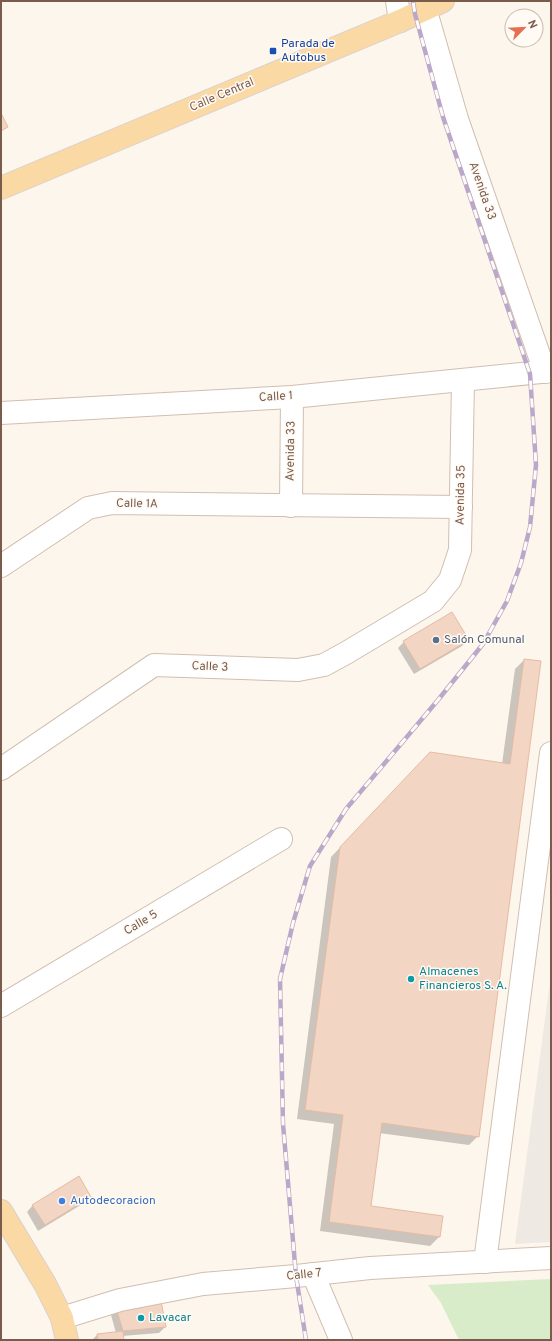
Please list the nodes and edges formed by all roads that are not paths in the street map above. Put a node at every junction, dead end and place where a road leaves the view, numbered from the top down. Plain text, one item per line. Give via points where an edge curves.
1 (434, 5) edge
2 (398, 11) edge
3 (1, 188) edge
4 (548, 371) edge
5 (463, 380) junction
6 (292, 397) junction
7 (1, 412) edge
8 (291, 506) junction
9 (461, 507) junction
10 (1, 566) edge
11 (433, 601) joint
12 (551, 753) edge
13 (1, 769) edge
14 (281, 839) dead end
15 (1, 1006) edge
16 (1, 1211) edge
17 (551, 1258) edge
18 (485, 1262) junction
19 (313, 1274) junction
20 (62, 1318) junction
21 (66, 1340) edge
22 (341, 1340) edge

1 - 2 main road, Calle Central
1 - 4 street, Avenida 33 via 458,119
2 - 3 main road, Calle Central
4 - 5 street, Calle 1
5 - 6 street, Calle 1
5 - 9 street, Avenida 35
6 - 7 street, Calle 1
6 - 8 street, Avenida 33
8 - 9 street, Calle 1A
8 - 10 street, Calle 1A via 112,503 100,505 88,508
9 - 11 street, Avenida 35 via 460,550 450,580
11 - 13 street, Calle 3 via 324,665 298,670 154,665
12 - 18 street
14 - 15 street, Calle 5
16 - 20 main road via 45,1284
17 - 18 street, Calle 7
18 - 19 street, Calle 7 via 370,1268
19 - 20 street, Calle 7 via 204,1284 120,1300
19 - 22 street
20 - 21 main road

